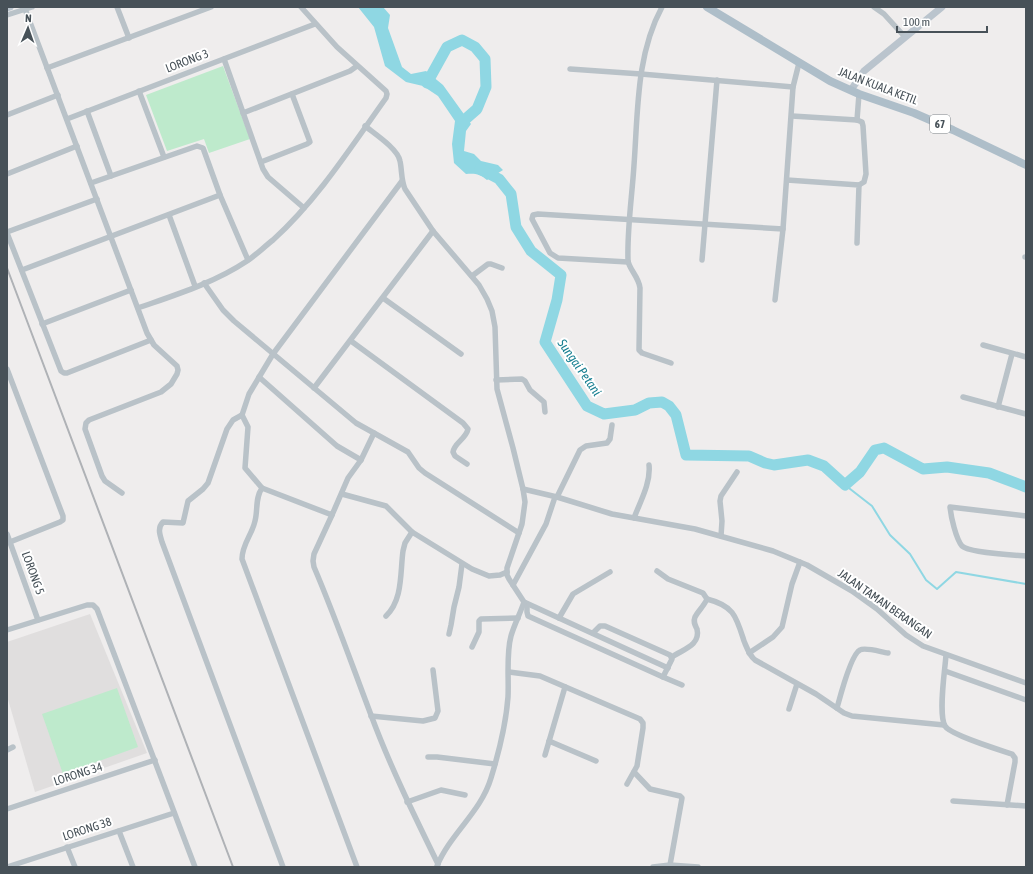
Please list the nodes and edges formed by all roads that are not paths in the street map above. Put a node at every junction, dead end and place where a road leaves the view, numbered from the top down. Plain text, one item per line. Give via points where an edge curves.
1 (10, 7) edge
2 (32, 7) edge
3 (117, 7) edge
4 (211, 7) edge
5 (301, 7) edge
6 (662, 7) edge
7 (874, 7) edge
8 (942, 7) edge
9 (7, 8) edge
10 (711, 8) edge
11 (25, 9) junction
12 (7, 15) edge
13 (315, 24) junction
14 (905, 37) junction
15 (128, 38) junction
16 (224, 59) junction
17 (799, 63) junction
18 (357, 66) junction
19 (47, 68) junction
20 (570, 69) dead end
21 (642, 74) junction
22 (717, 80) junction
23 (793, 87) junction
24 (139, 91) junction
25 (855, 92) junction
26 (292, 94) junction
27 (58, 95) junction
28 (87, 111) junction
29 (243, 113) junction
30 (7, 115) edge
31 (792, 116) junction
32 (67, 119) junction
33 (857, 120) junction
34 (365, 126) junction
35 (77, 146) junction
36 (164, 156) junction
37 (261, 162) junction
38 (1026, 165) edge
39 (7, 174) edge
40 (111, 176) junction
41 (787, 180) junction
42 (402, 181) junction
43 (91, 183) junction
44 (859, 184) junction
45 (220, 196) junction
46 (97, 198) junction
47 (304, 208) junction
48 (169, 215) junction
49 (630, 220) junction
50 (704, 225) junction
51 (783, 229) junction
52 (433, 231) junction
53 (7, 232) edge
54 (111, 236) junction
55 (857, 243) dead end
56 (248, 260) junction
57 (702, 260) dead end
58 (628, 262) junction
59 (502, 268) dead end
60 (22, 270) junction
61 (472, 276) junction
62 (204, 283) junction
63 (196, 286) junction
64 (131, 290) junction
65 (383, 298) junction
66 (776, 300) dead end
67 (138, 308) junction
68 (42, 324) junction
69 (151, 340) junction
70 (351, 341) junction
71 (983, 345) dead end
72 (273, 354) junction
73 (461, 354) dead end
74 (1012, 354) junction
75 (1026, 357) edge
76 (671, 364) dead end
77 (8, 373) edge
78 (258, 377) junction
79 (496, 380) junction
80 (314, 388) junction
81 (963, 397) dead end
82 (998, 407) junction
83 (545, 412) dead end
84 (1026, 414) edge
85 (242, 415) junction
86 (612, 425) dead end
87 (374, 433) junction
88 (361, 460) junction
89 (467, 464) dead end
90 (649, 465) dead end
91 (737, 472) dead end
92 (262, 488) junction
93 (523, 489) junction
94 (122, 493) dead end
95 (342, 494) junction
96 (556, 497) junction
97 (332, 515) junction
98 (1026, 516) edge
99 (634, 518) junction
100 (412, 532) junction
101 (519, 533) junction
102 (7, 534) edge
103 (721, 536) junction
104 (10, 542) junction
105 (1026, 556) edge
106 (800, 562) junction
107 (462, 564) junction
108 (657, 571) dead end
109 (507, 572) junction
110 (610, 572) dead end
111 (513, 585) junction
112 (707, 599) junction
113 (526, 603) junction
114 (386, 616) dead end
115 (518, 618) junction
116 (559, 618) junction
117 (38, 620) junction
118 (7, 630) edge
119 (593, 633) junction
120 (449, 634) dead end
121 (472, 647) dead end
122 (749, 652) junction
123 (888, 653) dead end
124 (946, 655) junction
125 (672, 657) junction
126 (668, 668) junction
127 (432, 670) dead end
128 (945, 671) junction
129 (509, 672) junction
130 (663, 677) junction
131 (1026, 683) edge
132 (797, 684) junction
133 (682, 685) dead end
134 (566, 687) junction
135 (1026, 700) edge
136 (837, 708) junction
137 (789, 709) dead end
138 (371, 716) junction
139 (944, 725) junction
140 (549, 741) junction
141 (13, 747) dead end
142 (7, 750) edge
143 (545, 755) dead end
144 (428, 757) dead end
145 (155, 760) junction
146 (596, 761) dead end
147 (495, 764) junction
148 (634, 772) junction
149 (627, 784) dead end
150 (465, 796) dead end
151 (953, 801) dead end
152 (407, 802) junction
153 (1007, 805) junction
154 (1026, 806) edge
155 (7, 809) edge
156 (174, 813) junction
157 (119, 831) junction
158 (67, 847) junction
159 (670, 865) junction
160 (14, 866) edge
161 (437, 866) edge
162 (7, 867) edge
163 (74, 867) edge
164 (133, 867) edge
165 (195, 867) edge
166 (283, 867) edge
167 (357, 867) edge
168 (653, 867) edge
169 (698, 867) edge

1 - 9 main road
2 - 11 street
3 - 15 street
4 - 15 street
5 - 13 street
6 - 21 street via 652,28
7 - 14 street
8 - 14 main road
10 - 17 main road, JALAN KUALA KETIL / 67
11 - 12 street
11 - 19 street
13 - 16 street, LORONG 3
13 - 18 street
14 - 25 main road via 864,71
15 - 19 street
16 - 24 street, LORONG 3
16 - 29 street
17 - 23 street
17 - 25 main road, JALAN KUALA KETIL / 67
18 - 26 street via 350,72
18 - 34 street via 387,94
19 - 27 street
20 - 21 street
21 - 22 street
21 - 49 street
22 - 23 street
22 - 50 street
23 - 31 street
24 - 28 street, LORONG 3
24 - 36 street
25 - 33 street
25 - 38 main road, JALAN KUALA KETIL / 67 via 914,113
26 - 29 street
26 - 37 street via 310,142
27 - 30 street
27 - 32 street
28 - 32 street, LORONG 3
28 - 40 street
29 - 37 street
31 - 33 street
31 - 41 street
32 - 35 street
33 - 44 street via 862,122 863,126 866,174 864,182
34 - 42 street via 399,156
34 - 47 street
35 - 39 street
35 - 43 street
36 - 40 street
36 - 45 street via 197,146 203,148
37 - 47 street via 268,177
40 - 43 street
41 - 44 street
41 - 51 street
42 - 52 street
42 - 72 street
43 - 46 street
44 - 55 street
45 - 48 street
45 - 56 street
46 - 53 street
46 - 54 street
47 - 56 street
48 - 54 street
48 - 63 street
49 - 50 street
49 - 58 street
49 - 58 street via 538,214 532,217 550,252 558,258
50 - 51 street
50 - 57 street
51 - 66 street
52 - 61 street
52 - 65 street
53 - 60 street
54 - 60 street
54 - 64 street
56 - 62 street via 222,276
58 - 76 street via 640,288 639,350
59 - 61 street via 488,264
60 - 68 street
61 - 79 street via 487,298 492,311 495,327
62 - 63 street
62 - 72 street via 223,310
63 - 67 street
64 - 67 street
64 - 68 street
65 - 70 street
65 - 73 street
67 - 69 street
68 - 69 street via 64,373
69 - 94 street via 177,366 177,374 171,384 161,392 89,420 85,426 105,481
70 - 80 street
70 - 89 street via 463,423 468,429 467,433 453,452
71 - 74 street
72 - 78 street
72 - 80 street
74 - 75 street
74 - 82 street
77 - 104 street via 63,516 60,522
78 - 85 street
78 - 88 street via 337,446
79 - 83 street via 522,378 530,390 544,402
79 - 93 street
80 - 87 street via 356,423
81 - 82 street
82 - 84 street
85 - 92 street via 248,427 245,468
85 - 166 street via 230,423 208,483 188,501 183,523 163,522 160,525 160,535
86 - 96 street via 607,443 586,446 580,450
87 - 88 street
87 - 101 street via 403,448 425,473
88 - 95 street via 348,478
90 - 99 street via 648,480
91 - 103 street via 721,496
92 - 97 street
92 - 167 street via 258,497 256,520 243,547 242,559
93 - 96 street, JALAN TAMAN BERANGAN
93 - 101 street via 524,511
95 - 97 street
95 - 100 street via 386,506
96 - 99 street, JALAN TAMAN BERANGAN
96 - 111 street via 546,524
97 - 138 street via 314,554 314,567
98 - 105 street via 950,508 953,524 963,547 976,551
99 - 103 street, JALAN TAMAN BERANGAN
100 - 107 street
100 - 114 street via 403,551 397,599
101 - 109 street
102 - 104 street, LORONG 5
103 - 106 street, JALAN TAMAN BERANGAN via 768,549
104 - 117 street, LORONG 5
106 - 122 street via 782,627 773,637
106 - 124 street, JALAN TAMAN BERANGAN via 857,594 914,640
107 - 109 street via 489,576
107 - 120 street
108 - 112 street via 668,579 703,593
109 - 111 street
110 - 116 street via 573,594
111 - 113 street
112 - 122 street via 727,606 739,624
112 - 125 street via 696,617 696,640 688,649
113 - 115 street
113 - 116 street
113 - 130 street via 528,616
115 - 121 street via 481,619 479,632
115 - 129 street via 510,638
116 - 119 street
117 - 118 street
117 - 145 street via 87,605 97,609
119 - 125 street via 600,626 606,626
119 - 126 street
122 - 132 street via 755,660
123 - 136 street via 866,649 857,653
124 - 128 street
124 - 131 street, JALAN TAMAN BERANGAN
125 - 126 street
126 - 130 street
127 - 138 street via 438,708 434,718 423,721
128 - 135 street
128 - 139 street via 942,711
129 - 134 street via 540,676
129 - 147 street via 505,722
130 - 133 street
132 - 136 street
132 - 137 street
134 - 140 street
134 - 148 street via 640,719 643,728
136 - 139 street via 852,716
138 - 152 street
139 - 153 street via 953,732 1012,754 1015,762
140 - 143 street
140 - 146 street
141 - 142 street
144 - 147 street
145 - 155 street, LORONG 34
145 - 156 street
147 - 161 street via 487,789 478,805 444,852
148 - 149 street
148 - 159 street via 650,789 682,798
150 - 152 street via 441,790
151 - 153 street
152 - 161 street
153 - 154 street
156 - 157 street, LORONG 38
156 - 165 street
157 - 158 street, LORONG 38
157 - 164 street
158 - 160 street, LORONG 38
158 - 163 street
159 - 168 street
159 - 169 street
160 - 162 street, LORONG 38

